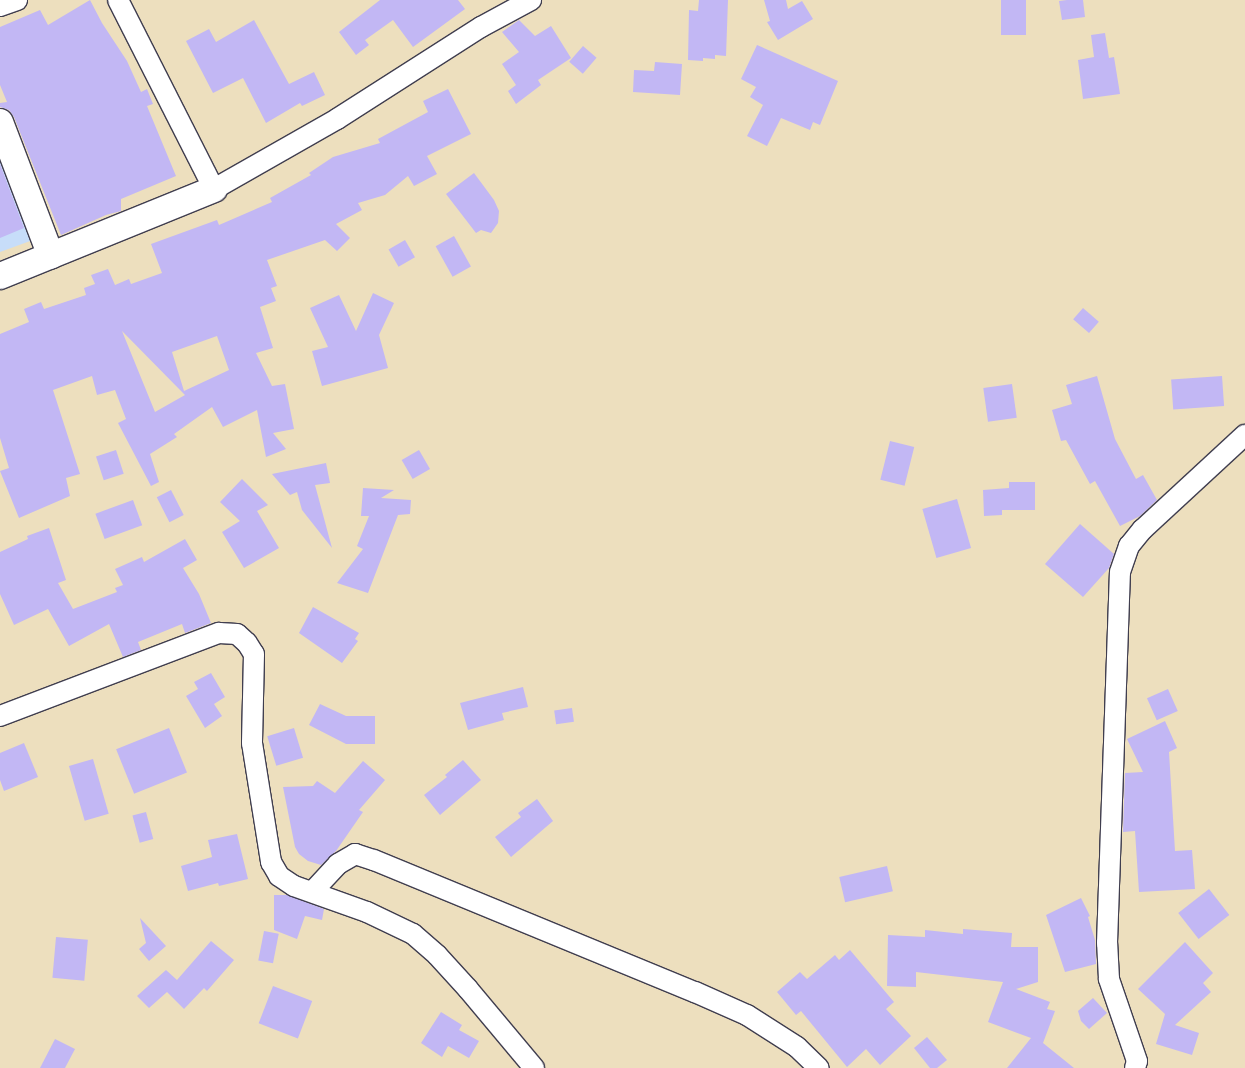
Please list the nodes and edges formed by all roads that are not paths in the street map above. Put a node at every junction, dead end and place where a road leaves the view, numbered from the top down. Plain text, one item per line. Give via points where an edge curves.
1 (17, 0) edge
2 (118, 0) edge
3 (531, 0) edge
4 (0, 6) edge
5 (0, 122) edge
6 (214, 190) junction
7 (51, 256) junction
8 (0, 276) edge
9 (1245, 435) edge
10 (0, 716) edge
11 (313, 891) junction
12 (534, 1068) edge
13 (819, 1068) edge
14 (1135, 1068) edge

1 - 4 street
2 - 6 street
3 - 6 street via 337,120
5 - 7 street
6 - 7 street
7 - 8 street
9 - 14 street via 1142,529 1129,546 1120,572 1107,943 1109,979 1138,1061
10 - 11 street via 219,633 237,634 254,654 252,743 271,862 280,876 294,886
11 - 12 street via 413,934 462,982
11 - 13 street via 338,864 355,854 374,860 695,992 746,1016 798,1047

